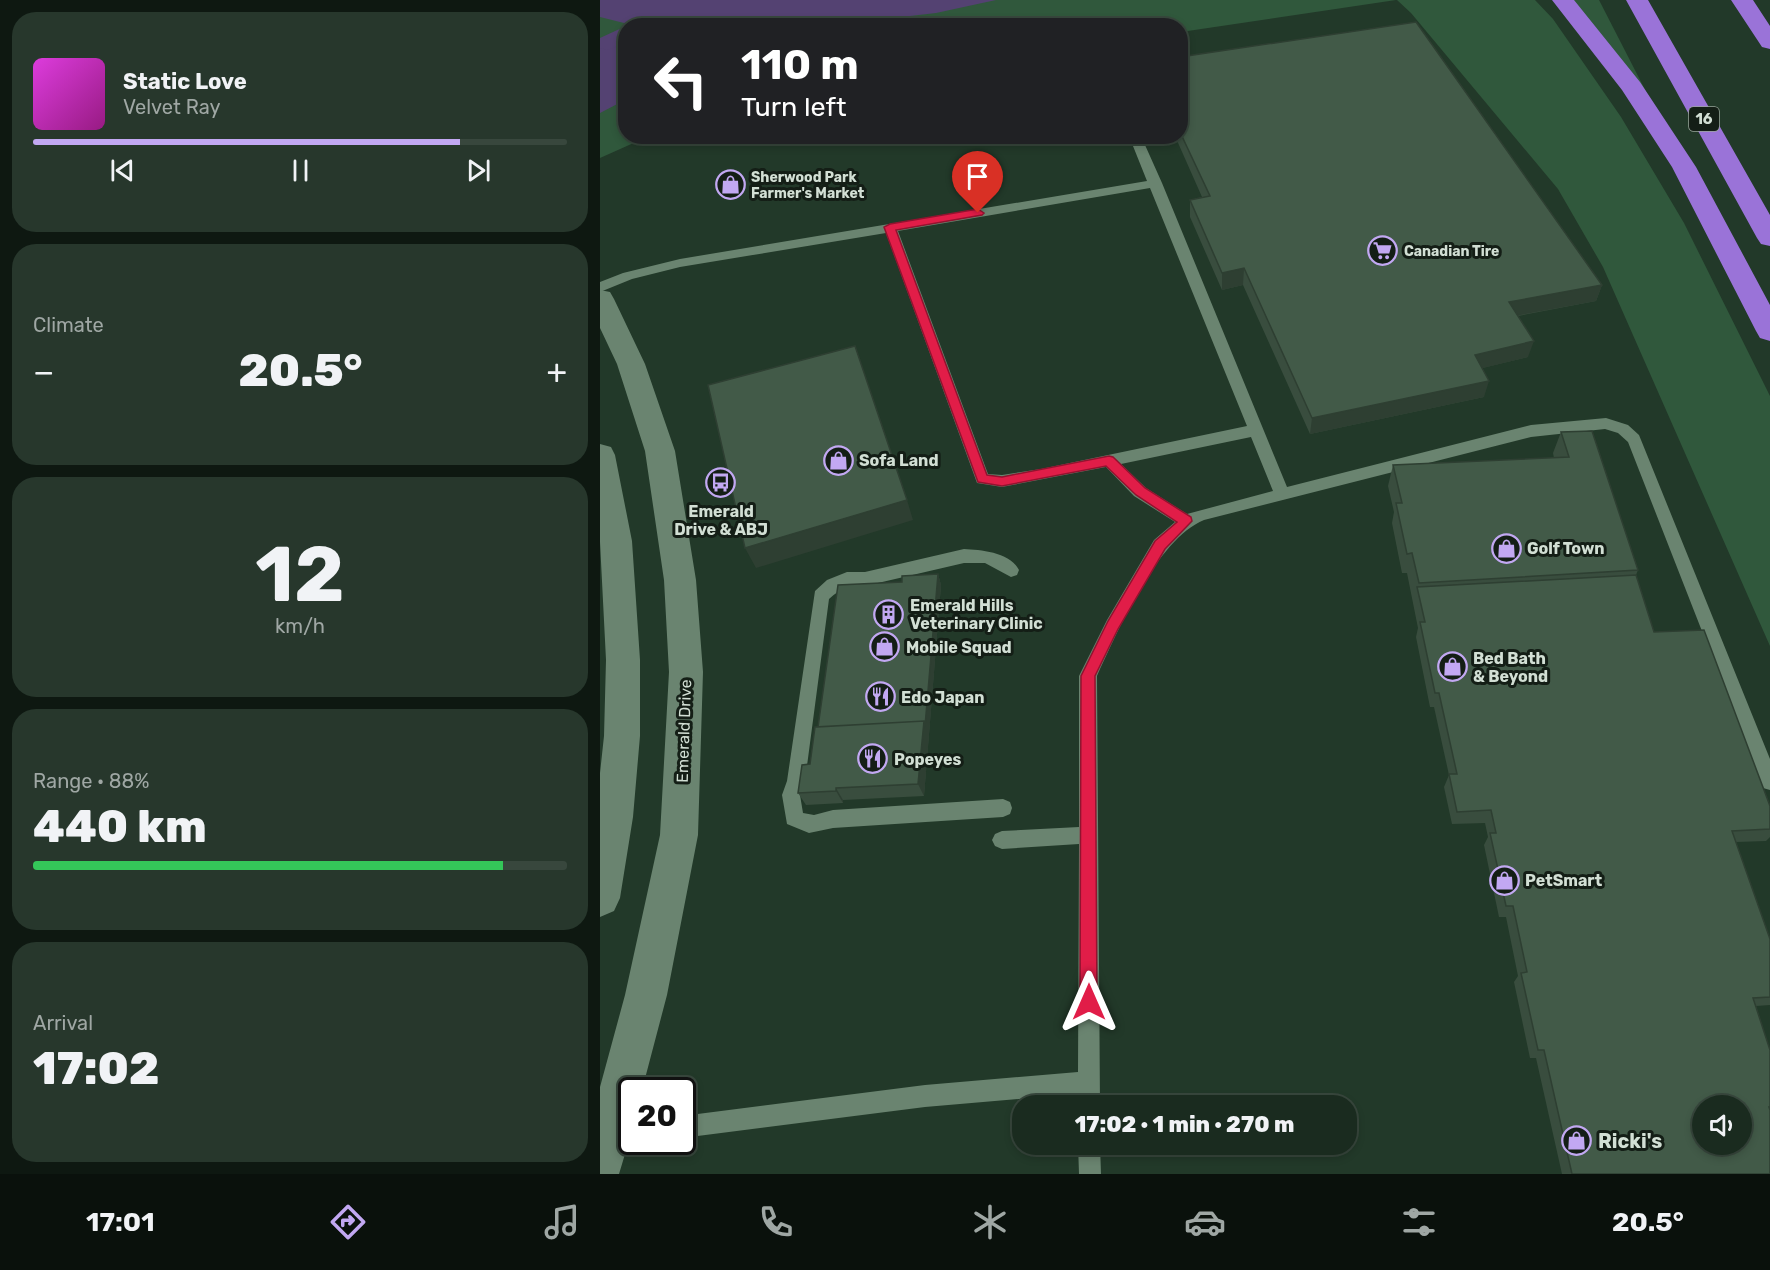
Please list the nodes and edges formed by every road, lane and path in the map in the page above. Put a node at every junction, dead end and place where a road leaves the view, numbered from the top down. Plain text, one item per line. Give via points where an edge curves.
1 (1563, 0) edge
2 (1637, 0) edge
3 (1742, 0) edge
4 (1770, 42) edge
5 (1139, 144) edge
6 (1156, 183) junction
7 (890, 227) junction
8 (1770, 238) edge
9 (600, 287) edge
10 (600, 299) edge
11 (1770, 331) edge
12 (1256, 430) junction
13 (600, 455) edge
14 (1109, 460) junction
15 (1282, 494) junction
16 (1186, 521) junction
17 (1011, 570) dead end
18 (1770, 782) edge
19 (1003, 808) dead end
20 (1088, 835) junction
21 (1002, 840) dead end
22 (600, 898) edge
23 (1089, 1082) junction
24 (1089, 1095) edge
25 (696, 1125) edge
26 (610, 1143) edge
27 (1089, 1155) edge
28 (1090, 1174) edge

1 - 11 highway via 1632,87 1684,167
2 - 8 highway, 16
3 - 4 highway
5 - 6 lane
6 - 7 lane
6 - 12 lane
7 - 9 lane via 680,263
7 - 14 lane via 982,479 1002,482
10 - 26 street, Emerald Drive via 631,364 660,451 680,580 686,672 680,835
12 - 14 lane
12 - 15 lane
13 - 22 street via 616,541 623,660 621,747
14 - 16 lane via 1140,492
15 - 16 lane
15 - 18 lane via 1531,431 1606,423 1623,429 1634,439
16 - 20 lane via 1160,545 1088,676
17 - 19 lane via 987,557 964,556 865,579 847,579 821,596 791,795 794,818 816,825 833,819
20 - 21 lane
20 - 23 lane
23 - 24 lane
23 - 25 lane via 925,1096
27 - 28 lane

